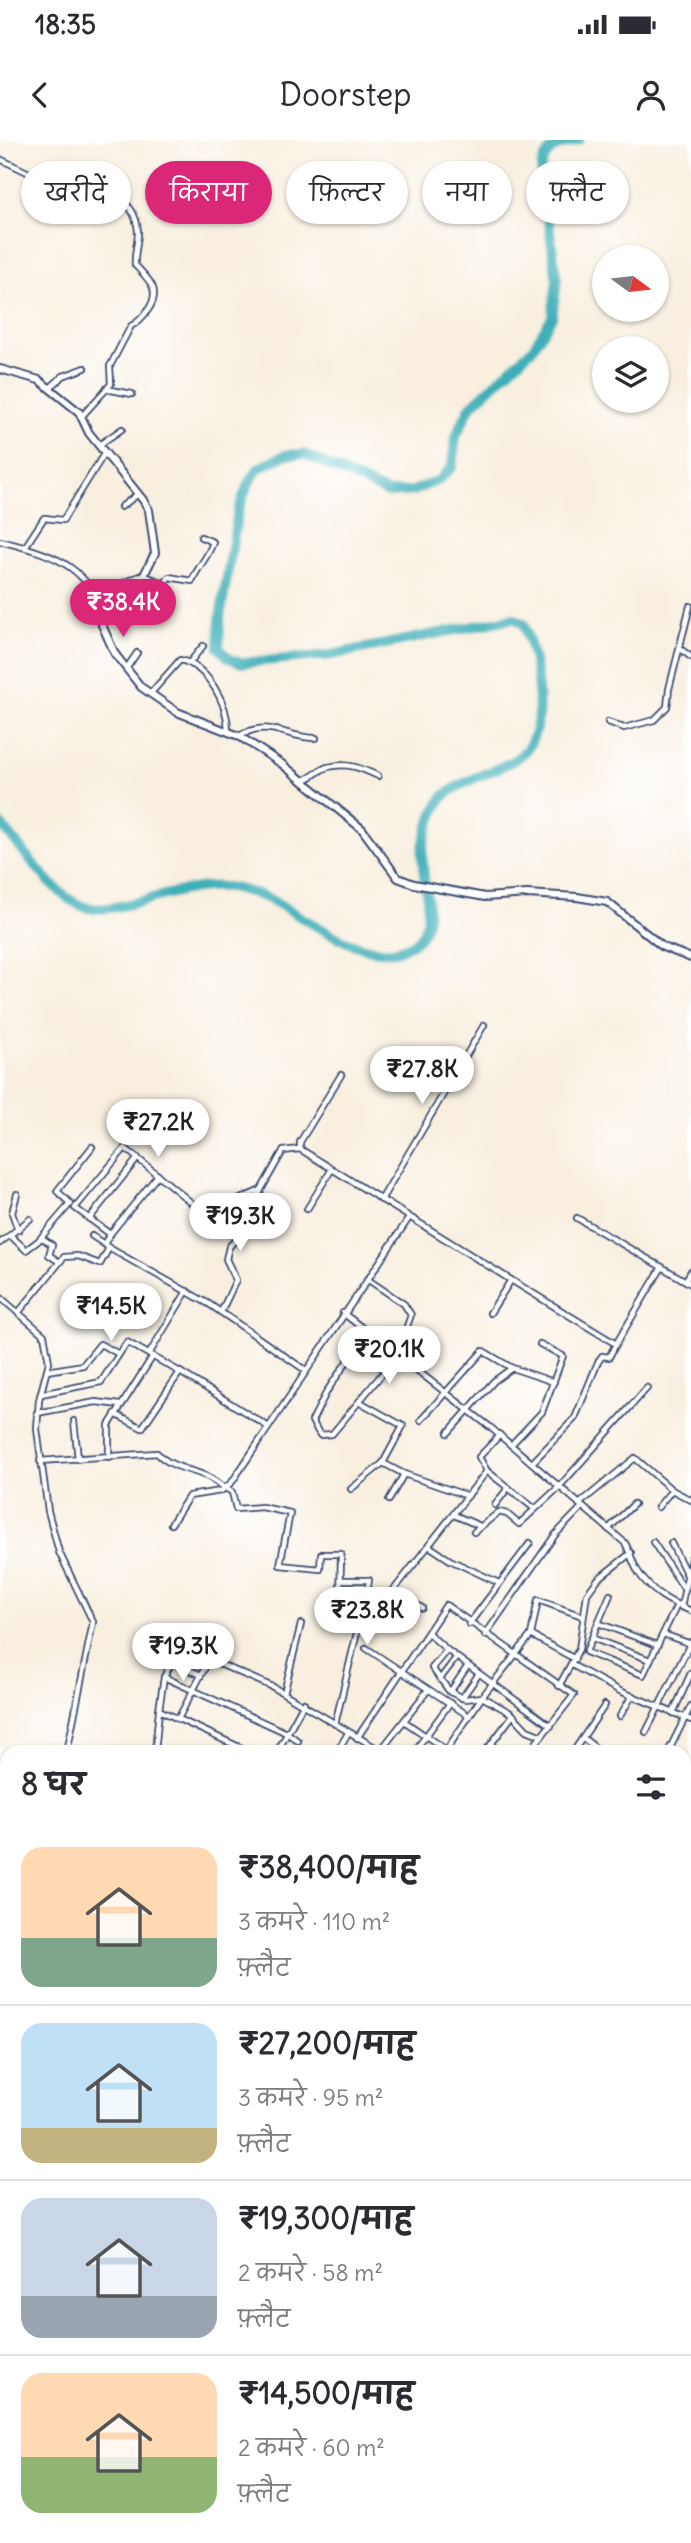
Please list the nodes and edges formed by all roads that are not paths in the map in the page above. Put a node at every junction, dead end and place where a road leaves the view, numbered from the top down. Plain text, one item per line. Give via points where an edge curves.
1 (0, 159) edge
2 (85, 368) dead end
3 (0, 369) edge
4 (50, 388) junction
5 (105, 389) junction
6 (132, 394) dead end
7 (81, 417) junction
8 (122, 429) dead end
9 (99, 446) junction
10 (104, 454) junction
11 (138, 494) junction
12 (121, 508) dead end
13 (201, 537) dead end
14 (0, 541) edge
15 (25, 547) junction
16 (144, 575) junction
17 (690, 606) edge
18 (103, 615) junction
19 (203, 646) dead end
20 (679, 648) junction
21 (137, 653) dead end
22 (691, 657) edge
23 (190, 662) junction
24 (125, 669) junction
25 (150, 694) junction
26 (608, 722) dead end
27 (228, 731) junction
28 (239, 736) junction
29 (316, 738) dead end
30 (378, 776) dead end
31 (303, 780) junction
32 (691, 958) edge
33 (484, 1025) dead end
34 (341, 1075) dead end
35 (92, 1147) dead end
36 (300, 1149) junction
37 (138, 1158) junction
38 (332, 1169) junction
39 (158, 1175) junction
40 (261, 1190) junction
41 (17, 1194) dead end
42 (381, 1200) junction
43 (73, 1206) junction
44 (307, 1209) dead end
45 (409, 1218) junction
46 (577, 1218) dead end
47 (30, 1219) dead end
48 (89, 1219) junction
49 (18, 1231) junction
50 (110, 1234) junction
51 (11, 1236) junction
52 (92, 1236) dead end
53 (42, 1238) junction
54 (0, 1244) edge
55 (107, 1246) junction
56 (58, 1261) junction
57 (662, 1267) junction
58 (691, 1271) edge
59 (367, 1279) junction
60 (511, 1280) junction
61 (686, 1280) junction
62 (691, 1284) edge
63 (187, 1292) junction
64 (0, 1297) edge
65 (221, 1312) junction
66 (18, 1313) junction
67 (342, 1313) junction
68 (490, 1313) dead end
69 (367, 1332) junction
70 (540, 1344) dead end
71 (616, 1344) junction
72 (390, 1350) junction
73 (120, 1354) junction
74 (151, 1355) junction
75 (397, 1356) junction
76 (512, 1368) junction
77 (305, 1370) junction
78 (47, 1371) junction
79 (180, 1372) junction
80 (554, 1382) junction
81 (647, 1388) dead end
82 (445, 1393) junction
83 (41, 1394) junction
84 (360, 1402) junction
85 (120, 1405) junction
86 (468, 1412) junction
87 (37, 1413) junction
88 (115, 1414) junction
89 (421, 1420) dead end
90 (74, 1421) dead end
91 (267, 1426) junction
92 (448, 1433) dead end
93 (499, 1435) junction
94 (511, 1445) junction
95 (108, 1457) junction
96 (78, 1459) junction
97 (40, 1461) junction
98 (383, 1463) junction
99 (532, 1464) junction
100 (487, 1471) junction
101 (404, 1474) junction
102 (559, 1487) junction
103 (225, 1488) junction
104 (508, 1488) junction
105 (351, 1489) dead end
106 (672, 1490) junction
107 (468, 1496) junction
108 (389, 1500) dead end
109 (691, 1500) edge
110 (634, 1504) dead end
111 (495, 1505) dead end
112 (581, 1505) junction
113 (658, 1507) dead end
114 (535, 1509) junction
115 (454, 1515) junction
116 (171, 1524) dead end
117 (480, 1526) junction
118 (608, 1529) junction
119 (474, 1532) dead end
120 (653, 1542) dead end
121 (530, 1543) dead end
122 (671, 1544) dead end
123 (429, 1546) junction
124 (631, 1553) junction
125 (691, 1558) edge
126 (687, 1576) junction
127 (341, 1580) junction
128 (500, 1583) junction
129 (685, 1590) junction
130 (367, 1591) junction
131 (394, 1591) junction
132 (610, 1595) dead end
133 (340, 1602) dead end
134 (678, 1607) junction
135 (422, 1608) dead end
136 (691, 1611) edge
137 (582, 1616) junction
138 (598, 1623) junction
139 (469, 1624) junction
140 (302, 1625) dead end
141 (428, 1633) junction
142 (663, 1634) junction
143 (485, 1635) junction
144 (531, 1635) junction
145 (592, 1638) junction
146 (691, 1643) edge
147 (657, 1645) junction
148 (366, 1647) dead end
149 (447, 1650) junction
150 (515, 1656) junction
151 (456, 1658) junction
152 (575, 1659) junction
153 (209, 1660) junction
154 (650, 1660) junction
155 (172, 1662) junction
156 (572, 1665) junction
157 (467, 1667) junction
158 (403, 1673) junction
159 (691, 1673) edge
160 (201, 1675) junction
161 (478, 1675) junction
162 (164, 1677) junction
163 (440, 1679) junction
164 (493, 1685) junction
165 (559, 1686) junction
166 (428, 1690) junction
167 (193, 1691) junction
168 (450, 1692) junction
169 (284, 1693) junction
170 (632, 1696) junction
171 (482, 1697) junction
172 (462, 1698) junction
173 (304, 1703) junction
174 (450, 1703) junction
175 (605, 1705) dead end
176 (691, 1706) edge
177 (658, 1707) junction
178 (159, 1710) junction
179 (673, 1713) junction
180 (513, 1715) junction
181 (469, 1716) junction
182 (621, 1716) dead end
183 (178, 1718) junction
184 (688, 1718) edge
185 (404, 1721) junction
186 (335, 1724) junction
187 (551, 1727) junction
188 (646, 1732) dead end
189 (287, 1733) junction
190 (348, 1733) junction
191 (426, 1736) junction
192 (541, 1736) junction
193 (357, 1738) junction
194 (583, 1738) junction
195 (298, 1741) dead end
196 (68, 1745) edge
197 (156, 1745) edge
198 (235, 1745) edge
199 (281, 1745) edge
200 (341, 1745) edge
201 (370, 1745) edge
202 (386, 1745) edge
203 (419, 1745) edge
204 (439, 1745) edge
205 (451, 1745) edge
206 (490, 1745) edge
207 (535, 1745) edge
208 (578, 1745) edge
209 (592, 1745) edge
210 (672, 1745) edge
211 (0, 2311) edge
212 (0, 2318) edge

1 - 5 street via 48,182 54,172 98,183 114,192 131,212 138,232 135,265 156,290 149,309 131,326 110,366 111,384
2 - 4 street via 63,376
3 - 4 street via 39,380
4 - 7 street
5 - 6 street
5 - 7 street
7 - 9 street
8 - 9 street
9 - 10 street
10 - 11 street
10 - 15 street via 63,520 44,518
11 - 12 street
11 - 16 street via 149,510 155,540 152,563
13 - 16 street via 213,542 192,582 169,577 164,584
14 - 15 street
15 - 18 street via 58,558 87,581
16 - 18 street via 125,583 119,598
17 - 20 street
18 - 24 street via 102,625
19 - 23 street
20 - 22 street
20 - 26 street via 667,707 654,720 624,728
21 - 24 street
23 - 25 street via 180,660
23 - 27 street via 219,695
24 - 25 street
25 - 27 street via 177,712
27 - 28 street
28 - 29 street via 264,726
28 - 31 street
30 - 31 street via 353,765 327,767
31 - 32 street via 362,829 398,878 485,897 527,894 607,902 663,947
33 - 42 street
34 - 36 street
35 - 43 street via 57,1191
36 - 38 street
36 - 40 street via 283,1151
37 - 39 street
37 - 43 street via 122,1150
37 - 48 street
38 - 42 street
38 - 44 street
39 - 40 street via 216,1223 238,1200
39 - 50 street
40 - 65 street via 245,1228 229,1247 226,1259 236,1280
41 - 49 street via 12,1213
42 - 45 street
43 - 48 street
43 - 53 street
45 - 59 street
45 - 60 street
46 - 57 street
47 - 49 street
48 - 50 street
49 - 51 street
50 - 55 street
51 - 53 street via 23,1250
51 - 54 street
52 - 55 street
53 - 56 street via 52,1245 49,1255
55 - 56 street via 98,1264 72,1255
55 - 63 street
56 - 66 street
57 - 61 street
57 - 71 street
58 - 61 street
59 - 67 street
59 - 72 street via 404,1304 411,1315
60 - 68 street
60 - 71 street
61 - 62 street
63 - 65 street
63 - 74 street
64 - 66 street
65 - 77 street
66 - 78 street via 46,1338
67 - 69 street
67 - 77 street
69 - 72 street
69 - 84 street via 312,1421 320,1434 332,1434
70 - 80 street via 563,1356
71 - 99 street via 609,1357 602,1356 598,1362 575,1418
72 - 75 street
73 - 74 street via 129,1342
73 - 78 street via 100,1344 83,1365
73 - 83 street via 101,1382
74 - 79 street
74 - 85 street
75 - 82 street
75 - 84 street
76 - 80 street
76 - 82 street via 483,1351
76 - 86 street via 494,1381
77 - 91 street
78 - 83 street
79 - 88 street via 142,1428
79 - 91 street
80 - 94 street via 542,1412
81 - 102 street
82 - 86 street
82 - 89 street
83 - 87 street
84 - 98 street via 402,1426
85 - 87 street via 103,1402
85 - 88 street
86 - 92 street
86 - 93 street
87 - 97 street
88 - 95 street via 107,1430
90 - 96 street
91 - 103 street
93 - 94 street
93 - 100 street via 479,1457
94 - 99 street
95 - 96 street
95 - 103 street via 156,1453
96 - 97 street
97 - 196 street via 59,1552 93,1622
98 - 101 street
98 - 105 street
99 - 102 street
100 - 104 street
100 - 107 street
101 - 107 street
101 - 108 street
102 - 112 street
102 - 114 street
103 - 116 street via 189,1496
103 - 127 street via 232,1492 236,1508 290,1513 279,1565 320,1569 321,1553 341,1554
104 - 111 street
104 - 114 street
106 - 109 street
106 - 112 street via 635,1458
106 - 113 street
107 - 115 street
110 - 118 street
112 - 118 street
112 - 143 street
114 - 117 street via 519,1524 499,1512
115 - 117 street
115 - 123 street
117 - 119 street
118 - 124 street
120 - 129 street
121 - 128 street
122 - 126 street
123 - 128 street
123 - 131 street
124 - 134 street via 637,1570
124 - 137 street via 598,1579 587,1594
125 - 126 street
126 - 129 street
127 - 130 street via 369,1580
127 - 133 street
128 - 139 street
129 - 134 street
130 - 131 street via 383,1600
130 - 186 street
131 - 135 street
132 - 138 street
134 - 136 street
134 - 142 street
137 - 144 street via 538,1600
137 - 152 street via 584,1626
138 - 145 street
138 - 147 street
139 - 141 street via 446,1605
139 - 143 street
140 - 169 street
141 - 149 street
141 - 158 street
142 - 146 street
142 - 147 street
143 - 150 street
144 - 150 street
144 - 152 street
145 - 154 street
145 - 154 street via 586,1652 643,1675
146 - 177 street
147 - 154 street
148 - 158 street
149 - 151 street
149 - 163 street via 432,1668
150 - 164 street
150 - 165 street
151 - 157 street
151 - 163 street
152 - 156 street
153 - 155 street via 182,1647
153 - 160 street
153 - 169 street
155 - 160 street
155 - 162 street
156 - 165 street
156 - 170 street
157 - 161 street
157 - 168 street
158 - 166 street
158 - 193 street
159 - 179 street
160 - 167 street
161 - 164 street
161 - 172 street
162 - 167 street
162 - 178 street
163 - 168 street
164 - 171 street
164 - 187 street
165 - 187 street via 574,1695
166 - 174 street
166 - 185 street
167 - 183 street
167 - 189 street
168 - 172 street
169 - 173 street
170 - 177 street
170 - 182 street
171 - 172 street
171 - 180 street
171 - 181 street
173 - 186 street
173 - 189 street
174 - 181 street
174 - 191 street
175 - 194 street
176 - 184 street
177 - 179 street
177 - 188 street
178 - 183 street
178 - 197 street
179 - 184 street
180 - 192 street via 527,1730
180 - 206 street
181 - 205 street
183 - 198 street
184 - 210 street
185 - 191 street
185 - 202 street
186 - 190 street
187 - 192 street
189 - 195 street
189 - 199 street
190 - 193 street
190 - 200 street
191 - 203 street
191 - 204 street
192 - 207 street
193 - 201 street
194 - 208 street
194 - 209 street
211 - 212 street

